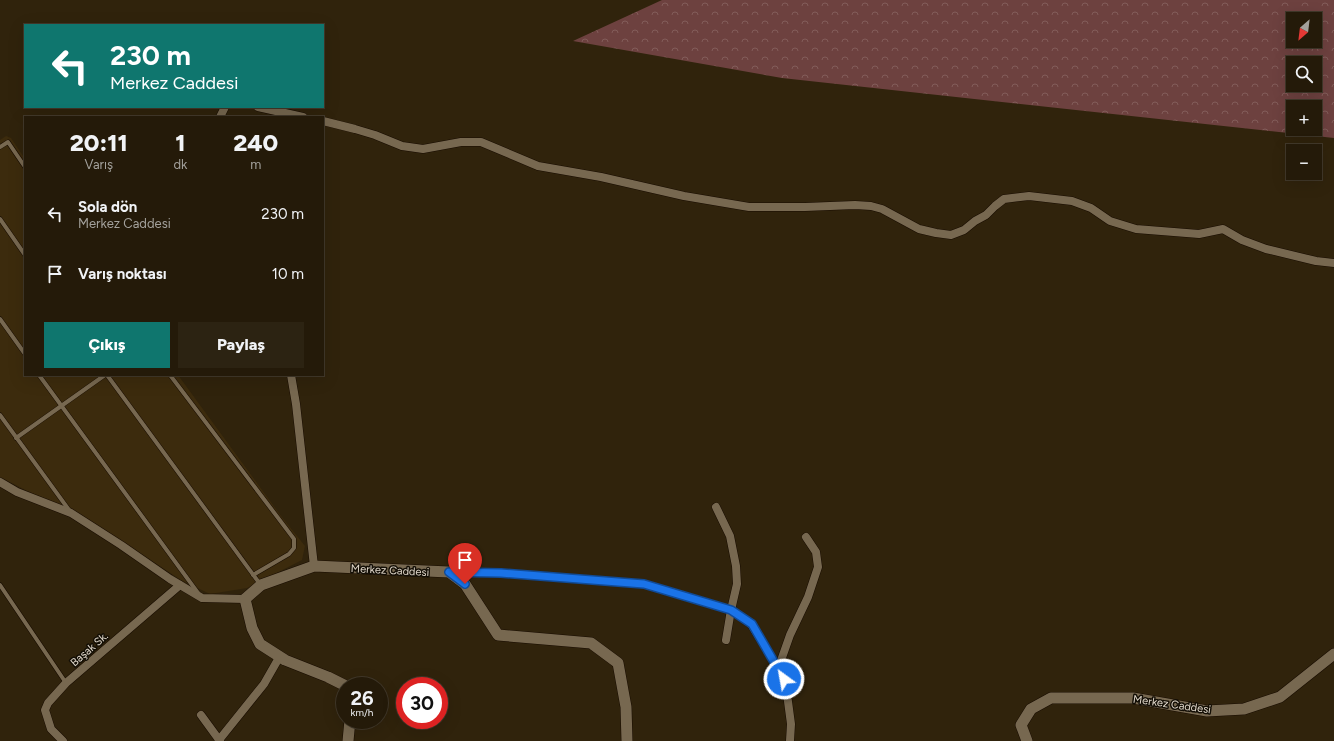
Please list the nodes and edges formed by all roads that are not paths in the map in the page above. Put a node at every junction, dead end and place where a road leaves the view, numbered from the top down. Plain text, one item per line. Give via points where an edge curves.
1 (262, 108) edge
2 (298, 116) edge
3 (324, 122) edge
4 (0, 147) edge
5 (24, 166) edge
6 (0, 219) edge
7 (24, 254) edge
8 (1334, 263) edge
9 (0, 319) edge
10 (24, 353) edge
11 (40, 376) edge
12 (105, 376) edge
13 (107, 376) edge
14 (171, 376) edge
15 (290, 376) edge
16 (61, 406) junction
17 (0, 415) edge
18 (16, 438) junction
19 (0, 482) edge
20 (716, 507) dead end
21 (71, 514) junction
22 (806, 537) dead end
23 (314, 566) junction
24 (449, 572) junction
25 (253, 575) junction
26 (0, 585) edge
27 (180, 585) junction
28 (261, 585) junction
29 (202, 598) junction
30 (245, 598) junction
31 (731, 610) junction
32 (726, 640) dead end
33 (1334, 654) edge
34 (280, 656) junction
35 (778, 669) junction
36 (336, 681) edge
37 (66, 683) junction
38 (202, 715) dead end
39 (349, 729) edge
40 (220, 740) edge
41 (64, 741) edge
42 (348, 741) edge
43 (627, 741) edge
44 (790, 741) edge
45 (1027, 741) edge

1 - 2 street
3 - 8 street via 368,133 402,146 423,149 461,142 481,142 538,166 749,207 871,206 882,209 919,229 951,234 964,230 1004,199 1029,196 1072,201 1091,208 1110,220 1136,229 1199,234 1223,229 1266,250
4 - 5 lane via 8,142
6 - 7 lane
9 - 10 lane
11 - 16 lane
12 - 16 lane
13 - 25 lane
14 - 25 lane via 294,539 294,548 289,554
15 - 23 street via 296,404
16 - 18 lane
16 - 29 lane
17 - 18 lane
18 - 21 lane
19 - 21 street via 17,492
20 - 31 street via 730,536 736,566 737,584
21 - 27 street via 121,544
22 - 35 street via 816,552 818,567
23 - 24 street, Merkez Caddesi
23 - 28 street, Merkez Caddesi
24 - 31 street via 501,573 644,584
24 - 43 street via 465,584 498,635 590,643 618,663 626,707
25 - 28 lane
26 - 37 lane
27 - 29 street
27 - 37 street, Başak Sk.
28 - 30 street, Merkez Caddesi
29 - 30 street
30 - 34 street via 252,628 260,644
31 - 32 street
31 - 35 street via 752,624
33 - 45 street, Merkez Caddesi via 1280,697 1244,709 1206,711 1133,698 1051,698 1031,709 1021,725
34 - 36 street
34 - 40 street via 264,684
35 - 44 street via 784,679 791,724
37 - 41 street, Başak Sk. via 45,710 51,729
38 - 40 street
39 - 42 street

